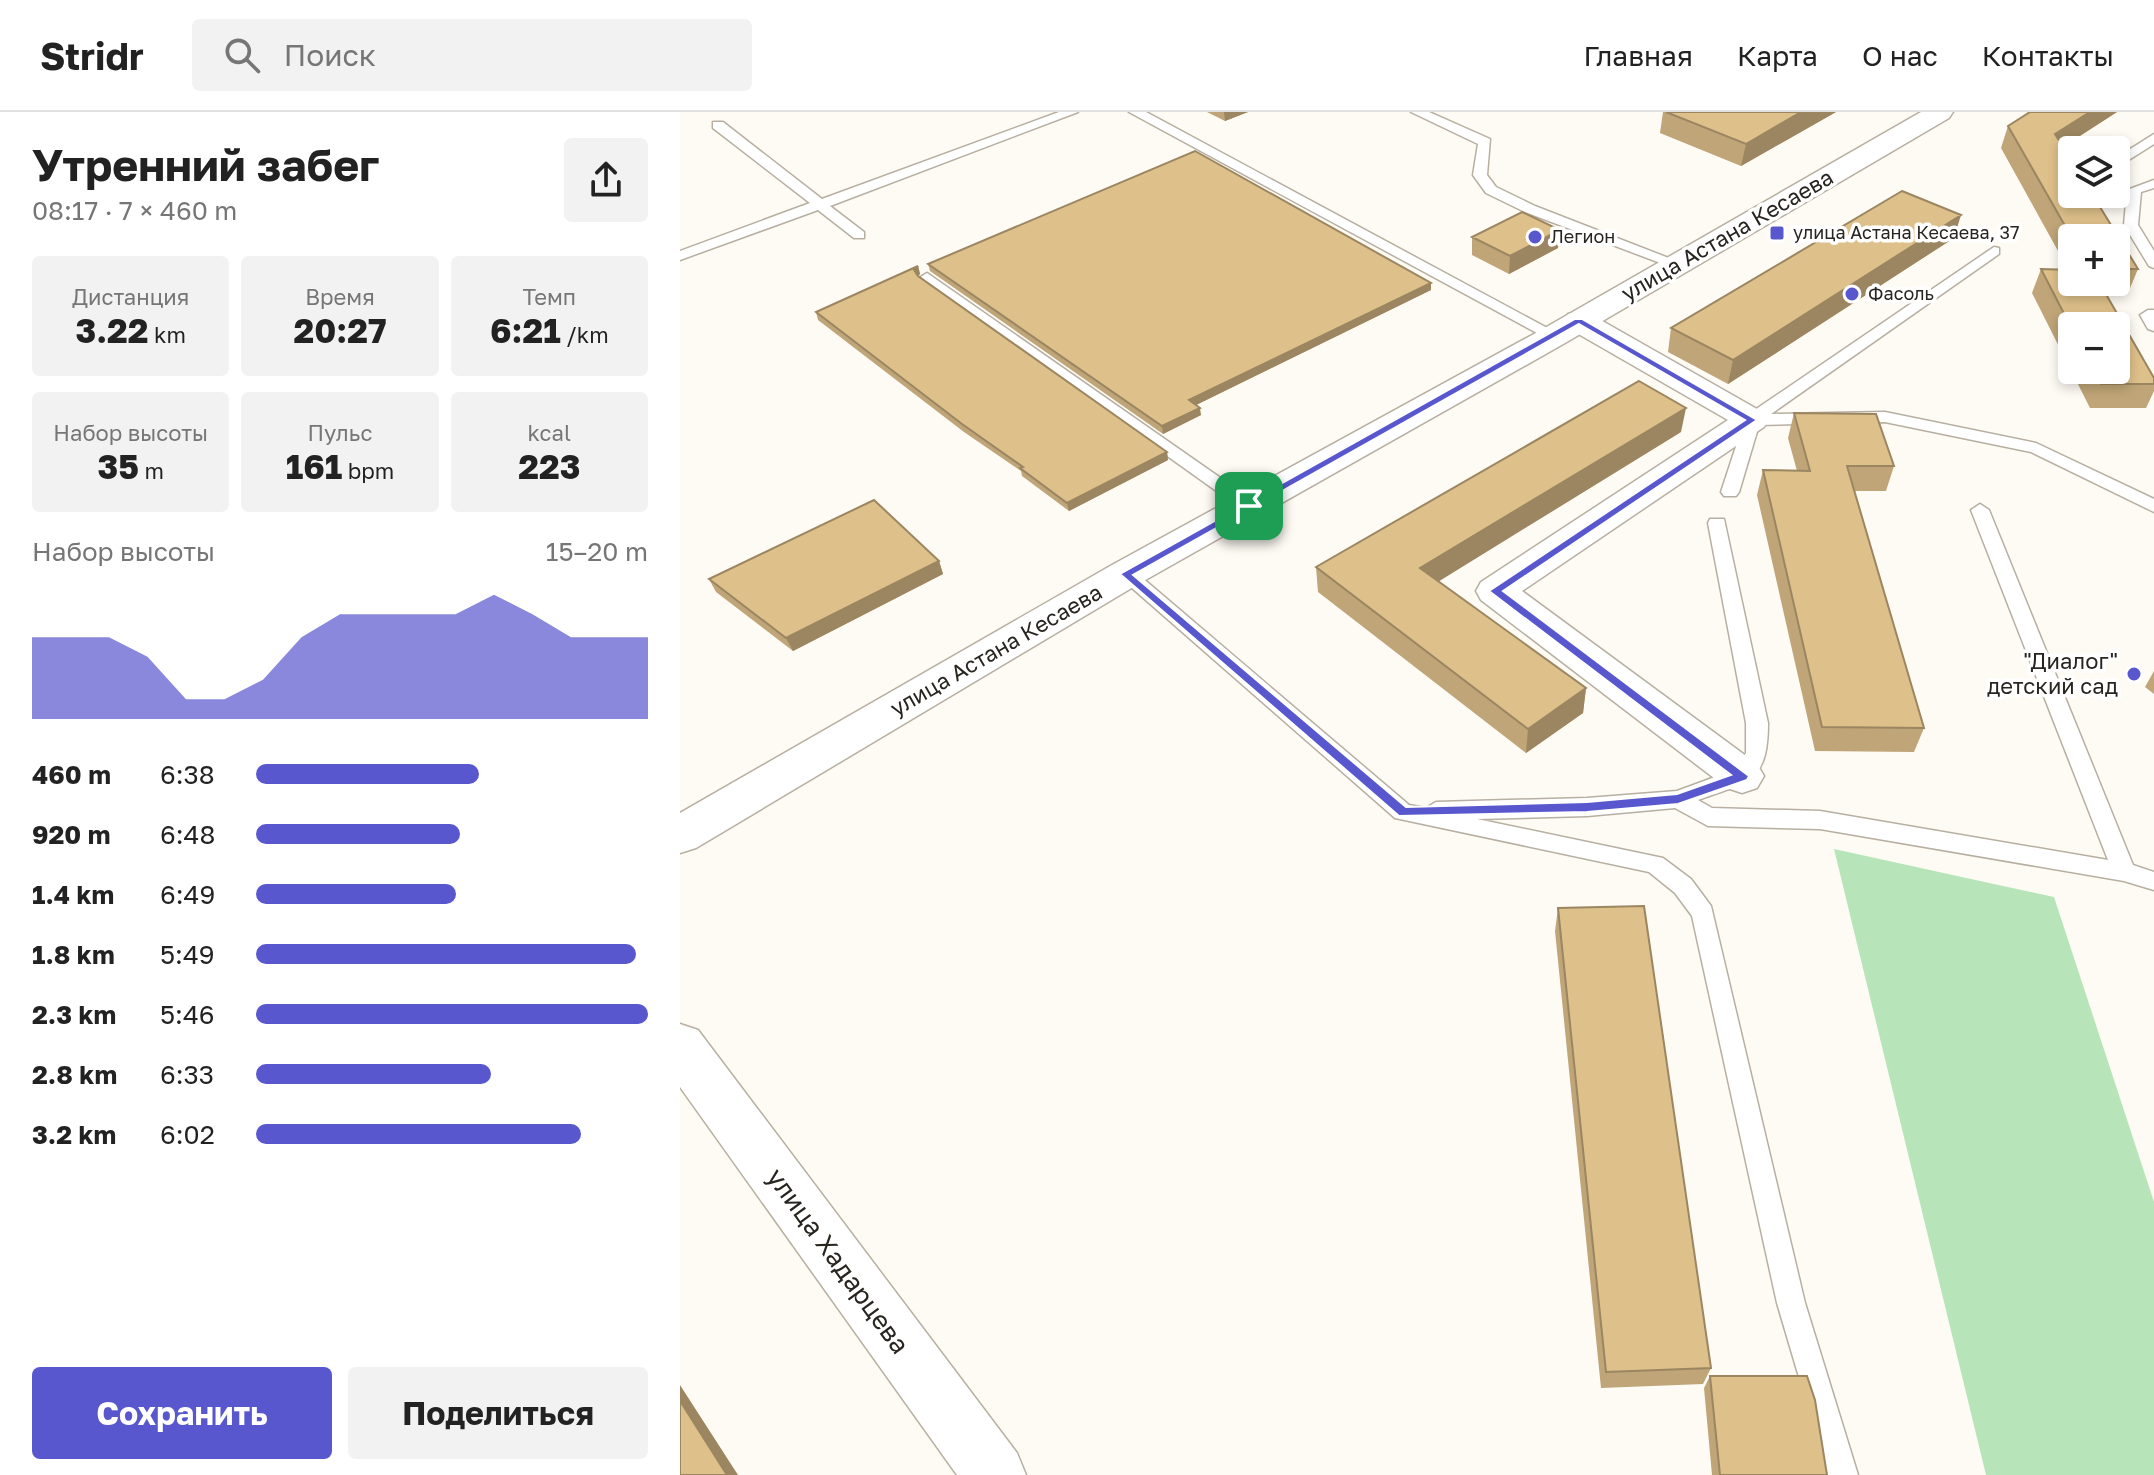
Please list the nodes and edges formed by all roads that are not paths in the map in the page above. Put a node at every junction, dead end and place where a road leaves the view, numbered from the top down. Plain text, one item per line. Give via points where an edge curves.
1 (1071, 112) edge
2 (1136, 112) edge
3 (1418, 112) edge
4 (1940, 112) edge
5 (718, 125) dead end
6 (2154, 138) edge
7 (2130, 156) edge
8 (2154, 184) edge
9 (2130, 185) edge
10 (2134, 190) junction
11 (818, 205) junction
12 (859, 235) dead end
13 (1994, 251) dead end
14 (680, 256) edge
15 (2154, 263) edge
16 (1676, 264) junction
17 (927, 278) edge
18 (2154, 315) edge
19 (2154, 326) edge
20 (1566, 328) junction
21 (1752, 420) junction
22 (1730, 492) dead end
23 (1249, 506) junction
24 (2154, 506) edge
25 (1980, 510) dead end
26 (1717, 523) dead end
27 (1126, 574) junction
28 (1742, 776) junction
29 (1678, 799) junction
30 (1403, 812) junction
31 (680, 835) edge
32 (2124, 872) junction
33 (2154, 881) edge
34 (680, 1046) edge
35 (995, 1475) edge
36 (1843, 1475) edge

1 - 11 lane
2 - 20 lane
3 - 16 lane via 1485,142 1480,175 1491,190
4 - 16 street, улица Астана Кесаева
5 - 11 lane
6 - 7 lane
8 - 10 lane
9 - 10 lane
10 - 15 lane via 2131,225
11 - 12 lane
11 - 14 lane
13 - 21 lane
16 - 20 street, улица Астана Кесаева
17 - 23 lane
18 - 19 lane via 2148,315
20 - 21 street
20 - 23 street, улица Астана Кесаева
21 - 22 lane
21 - 24 lane via 1885,417 2036,448
21 - 28 street via 1495,591
23 - 27 street, улица Астана Кесаева
25 - 32 lane
26 - 28 lane via 1757,723 1757,754
27 - 30 lane
27 - 31 street, улица Астана Кесаева
28 - 29 lane
29 - 30 lane
29 - 32 lane via 1708,817 1820,820
30 - 36 lane via 1655,864 1683,886 1703,913 1791,1303
32 - 33 lane
34 - 35 street, улица Хадарцева

